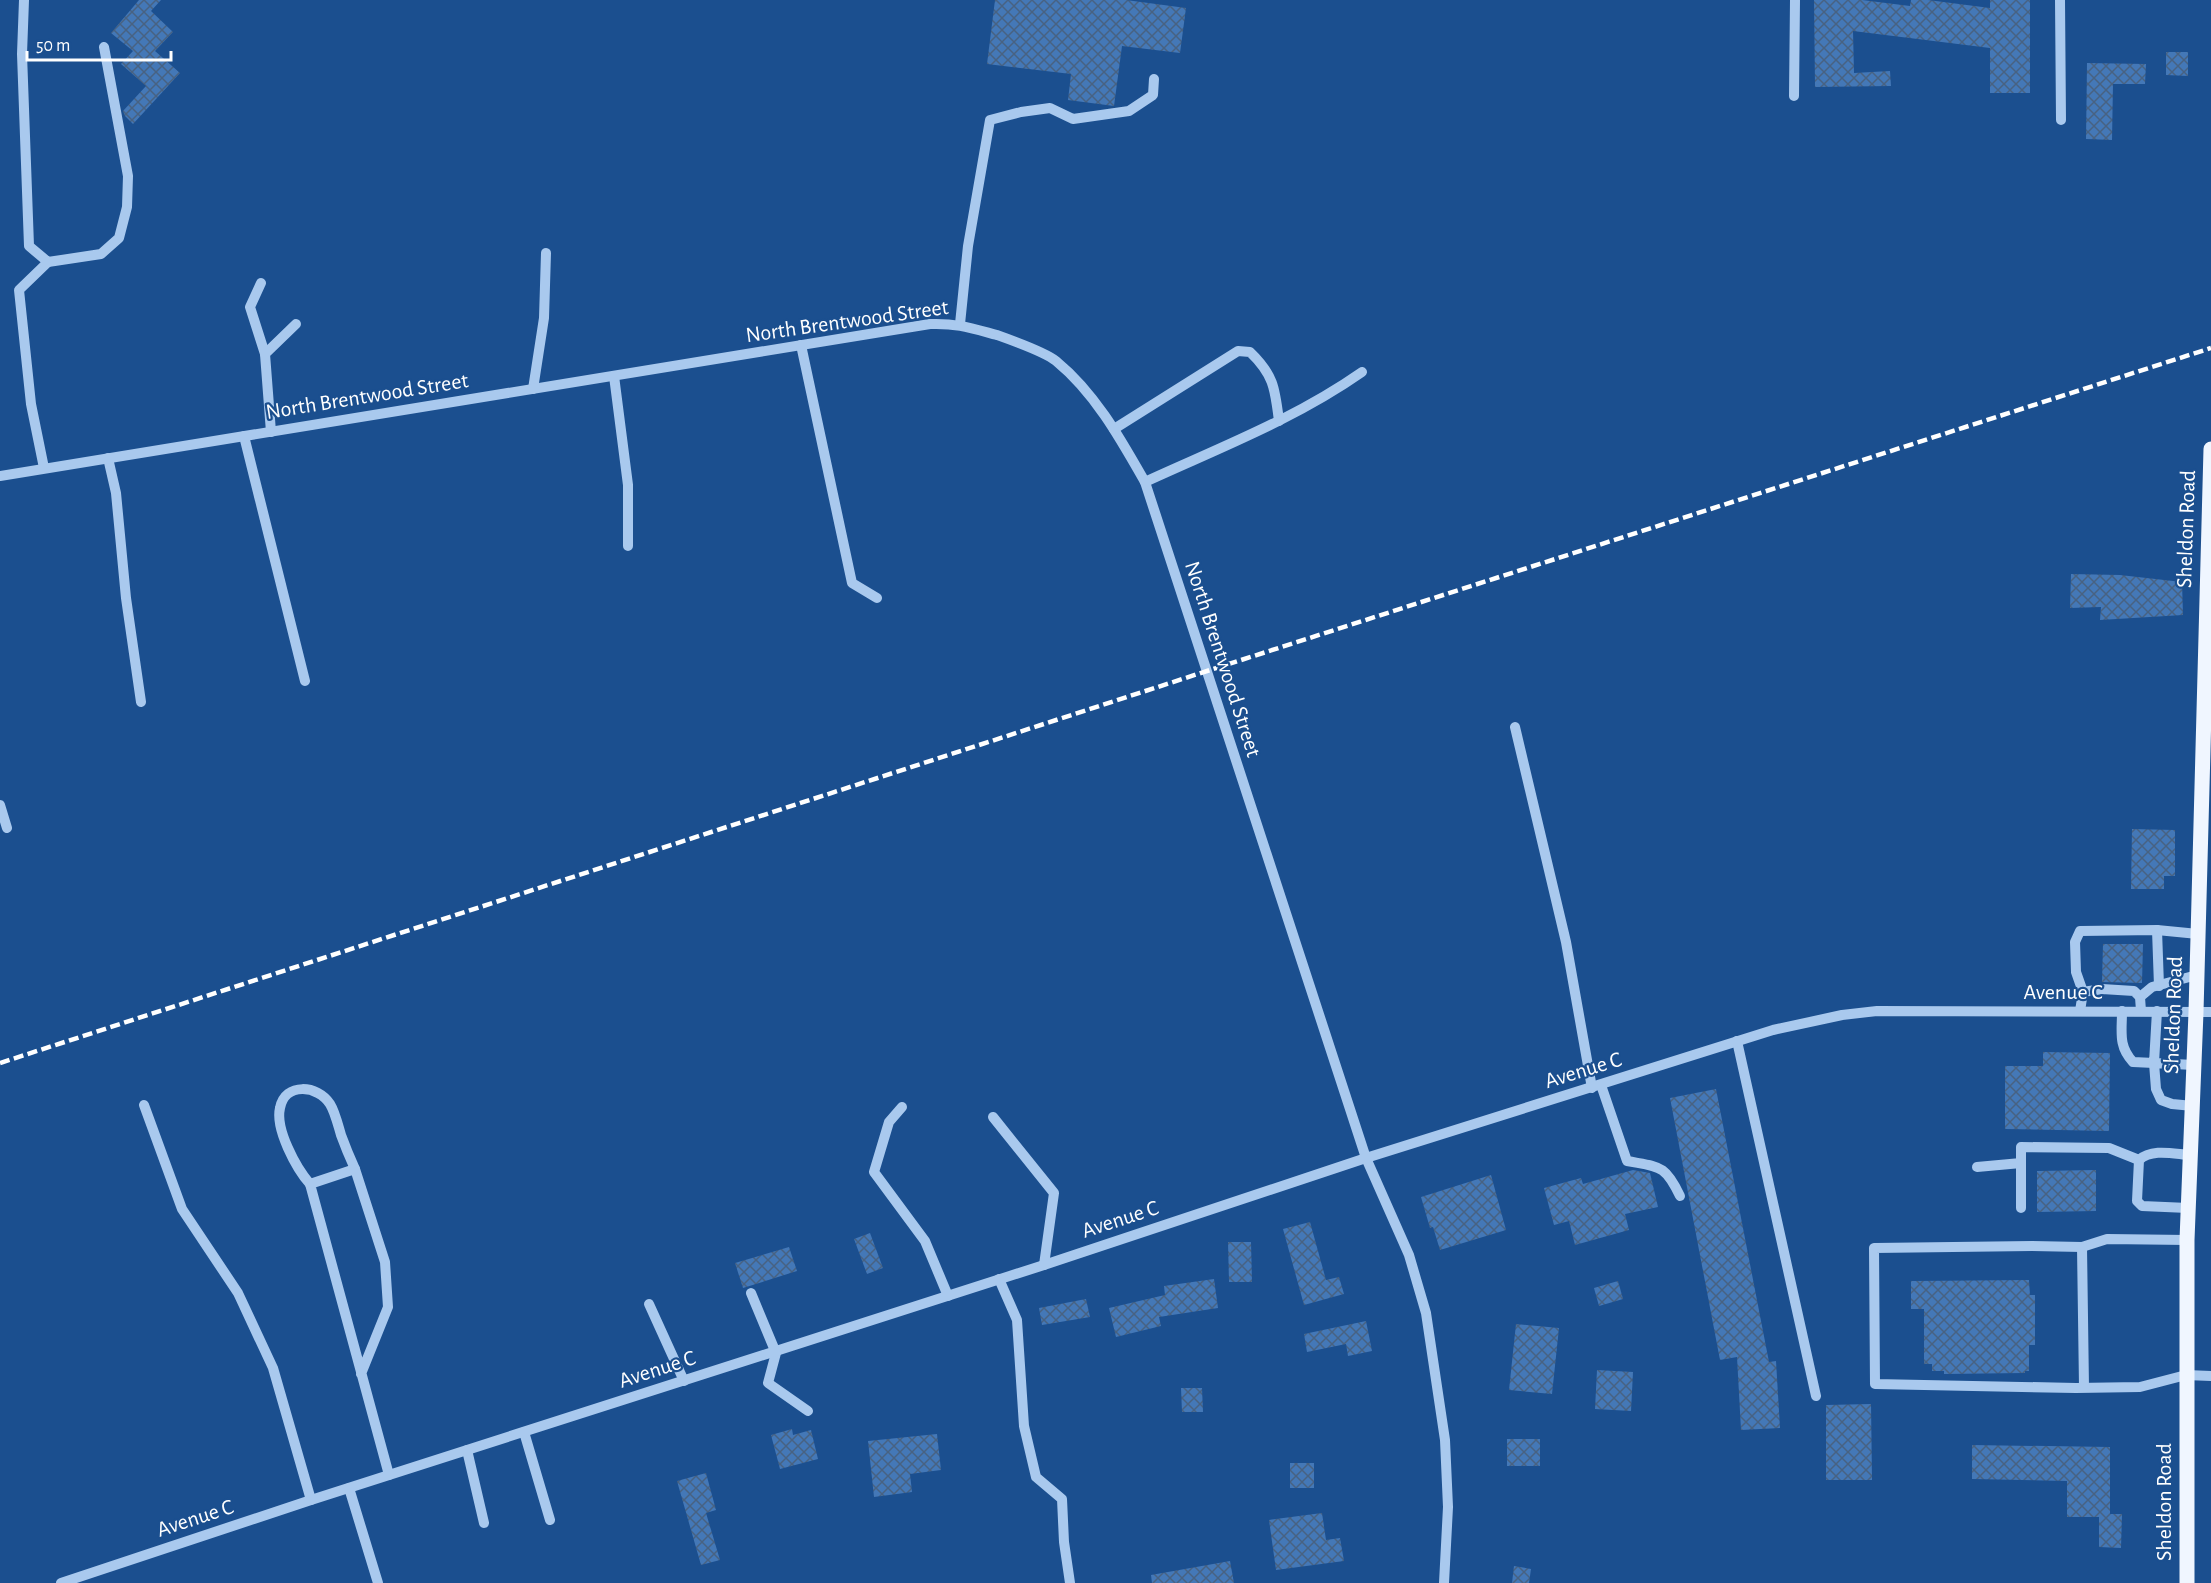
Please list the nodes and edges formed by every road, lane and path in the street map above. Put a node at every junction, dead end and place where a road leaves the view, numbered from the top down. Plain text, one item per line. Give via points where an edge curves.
1 (24, 0) edge
2 (1795, 0) edge
3 (2060, 0) edge
4 (104, 47) dead end
5 (1154, 79) dead end
6 (1794, 96) dead end
7 (2061, 120) dead end
8 (546, 253) dead end
9 (48, 262) junction
10 (261, 283) dead end
11 (296, 324) dead end
12 (960, 324) junction
13 (801, 345) junction
14 (266, 354) junction
15 (1362, 372) dead end
16 (614, 376) junction
17 (533, 389) junction
18 (1280, 421) junction
19 (1114, 429) junction
20 (271, 432) junction
21 (244, 436) junction
22 (2211, 449) edge
23 (108, 458) junction
24 (44, 468) junction
25 (0, 476) edge
26 (1145, 482) junction
27 (2210, 508) edge
28 (628, 546) dead end
29 (877, 598) dead end
30 (305, 681) dead end
31 (141, 702) dead end
32 (1515, 727) dead end
33 (2207, 766) edge
34 (0, 805) edge
35 (7, 828) dead end
36 (2157, 930) junction
37 (2198, 934) junction
38 (2197, 975) junction
39 (2159, 986) junction
40 (2083, 992) junction
41 (2140, 997) junction
42 (2080, 1011) junction
43 (2122, 1011) junction
44 (2141, 1011) junction
45 (2157, 1011) junction
46 (2204, 1012) edge
47 (1737, 1041) junction
48 (2154, 1063) junction
49 (2194, 1065) junction
50 (1597, 1086) junction
51 (144, 1105) dead end
52 (2193, 1106) junction
53 (902, 1107) dead end
54 (993, 1117) dead end
55 (2190, 1155) junction
56 (1366, 1158) junction
57 (2139, 1160) junction
58 (2021, 1163) junction
59 (1977, 1167) dead end
60 (355, 1169) junction
61 (310, 1184) junction
62 (1680, 1196) dead end
63 (2188, 1208) junction
64 (2021, 1209) dead end
65 (2187, 1240) junction
66 (2082, 1247) junction
67 (1044, 1264) junction
68 (999, 1279) junction
69 (750, 1293) dead end
70 (948, 1296) junction
71 (649, 1304) dead end
72 (774, 1350) junction
73 (361, 1374) junction
74 (2186, 1375) junction
75 (2211, 1376) edge
76 (684, 1381) junction
77 (2084, 1387) junction
78 (1816, 1396) dead end
79 (808, 1411) dead end
80 (524, 1432) junction
81 (467, 1450) junction
82 (389, 1475) junction
83 (349, 1488) junction
84 (311, 1500) junction
85 (550, 1520) dead end
86 (484, 1523) dead end
87 (61, 1583) edge
88 (378, 1583) edge
89 (1070, 1583) edge
90 (1444, 1583) edge
91 (2187, 1583) edge

1 - 9 street via 21,54 29,246
2 - 6 street
3 - 7 street
4 - 9 street via 128,176 127,207 119,238 100,254
5 - 12 street via 1153,95 1129,111 1073,119 1050,108 990,120 968,246
8 - 17 street via 544,318
9 - 24 street via 19,290 31,404
10 - 14 street via 250,306
11 - 14 street
12 - 13 street, North Brentwood Street via 930,324
12 - 19 street, North Brentwood Street via 1054,359 1092,398
13 - 16 street, North Brentwood Street
13 - 29 street via 852,584
14 - 20 street
15 - 18 street via 1330,395
16 - 17 street, North Brentwood Street
16 - 28 street via 628,485
17 - 20 street, North Brentwood Street
18 - 19 street via 1275,385 1269,373 1250,352 1238,351
18 - 26 street
19 - 26 street, North Brentwood Street
20 - 21 street, North Brentwood Street
21 - 23 street, North Brentwood Street
21 - 30 street
22 - 27 main road, Sheldon Road
23 - 24 street, North Brentwood Street
23 - 31 street via 116,493
24 - 25 street, North Brentwood Street
26 - 56 street, North Brentwood Street
27 - 33 main road, Sheldon Road
32 - 50 street
33 - 37 main road, Sheldon Road
34 - 35 street
36 - 37 street
36 - 39 street
36 - 40 street via 2080,931 2075,942 2076,972
37 - 38 main road, Sheldon Road
38 - 39 street
38 - 46 main road, Sheldon Road
39 - 41 street
40 - 41 street via 2134,991
40 - 42 street
41 - 44 street
42 - 43 street, Avenue C
42 - 47 street, Avenue C via 1877,1011 1811,1021
43 - 44 street, Avenue C
43 - 48 street via 2124,1053 2133,1062
44 - 45 street, Avenue C
45 - 46 street, Avenue C
45 - 48 street
46 - 49 main road, Sheldon Road
47 - 50 street, Avenue C
47 - 78 street
48 - 49 street
48 - 52 street via 2161,1100
49 - 52 main road, Sheldon Road
50 - 56 street, Avenue C
50 - 62 street via 1627,1161 1661,1167
51 - 84 street via 182,1209 238,1293 273,1368
52 - 55 main road, Sheldon Road
53 - 70 street via 889,1122 874,1172 925,1241
54 - 67 street via 1054,1192
55 - 57 street via 2155,1153
55 - 63 main road, Sheldon Road
56 - 67 street, Avenue C
56 - 90 street, North Brentwood Street via 1409,1255 1426,1313 1445,1440 1448,1507
57 - 58 street via 2109,1148 2021,1147
57 - 63 street via 2138,1204
58 - 59 street
58 - 64 street
60 - 61 street
60 - 61 street via 331,1105 323,1095 309,1088 292,1091 284,1098 279,1120 289,1149
60 - 73 street via 385,1262 388,1307
61 - 73 street
63 - 65 main road, Sheldon Road
65 - 66 street via 2108,1239
65 - 74 main road, Sheldon Road
66 - 77 street
66 - 77 street via 1874,1248 1875,1384
67 - 68 street, Avenue C
68 - 70 street, Avenue C
68 - 89 street via 1017,1320 1024,1426 1036,1477 1062,1499
69 - 72 street
70 - 72 street, Avenue C
71 - 76 street
72 - 76 street, Avenue C
72 - 79 street via 768,1383
73 - 82 street
74 - 75 street
74 - 77 street via 2140,1387
74 - 91 main road, Sheldon Road
76 - 80 street, Avenue C
80 - 81 street, Avenue C
80 - 85 street
81 - 82 street, Avenue C
81 - 86 street
82 - 83 street, Avenue C
83 - 84 street, Avenue C
83 - 88 street
84 - 87 street, Avenue C

